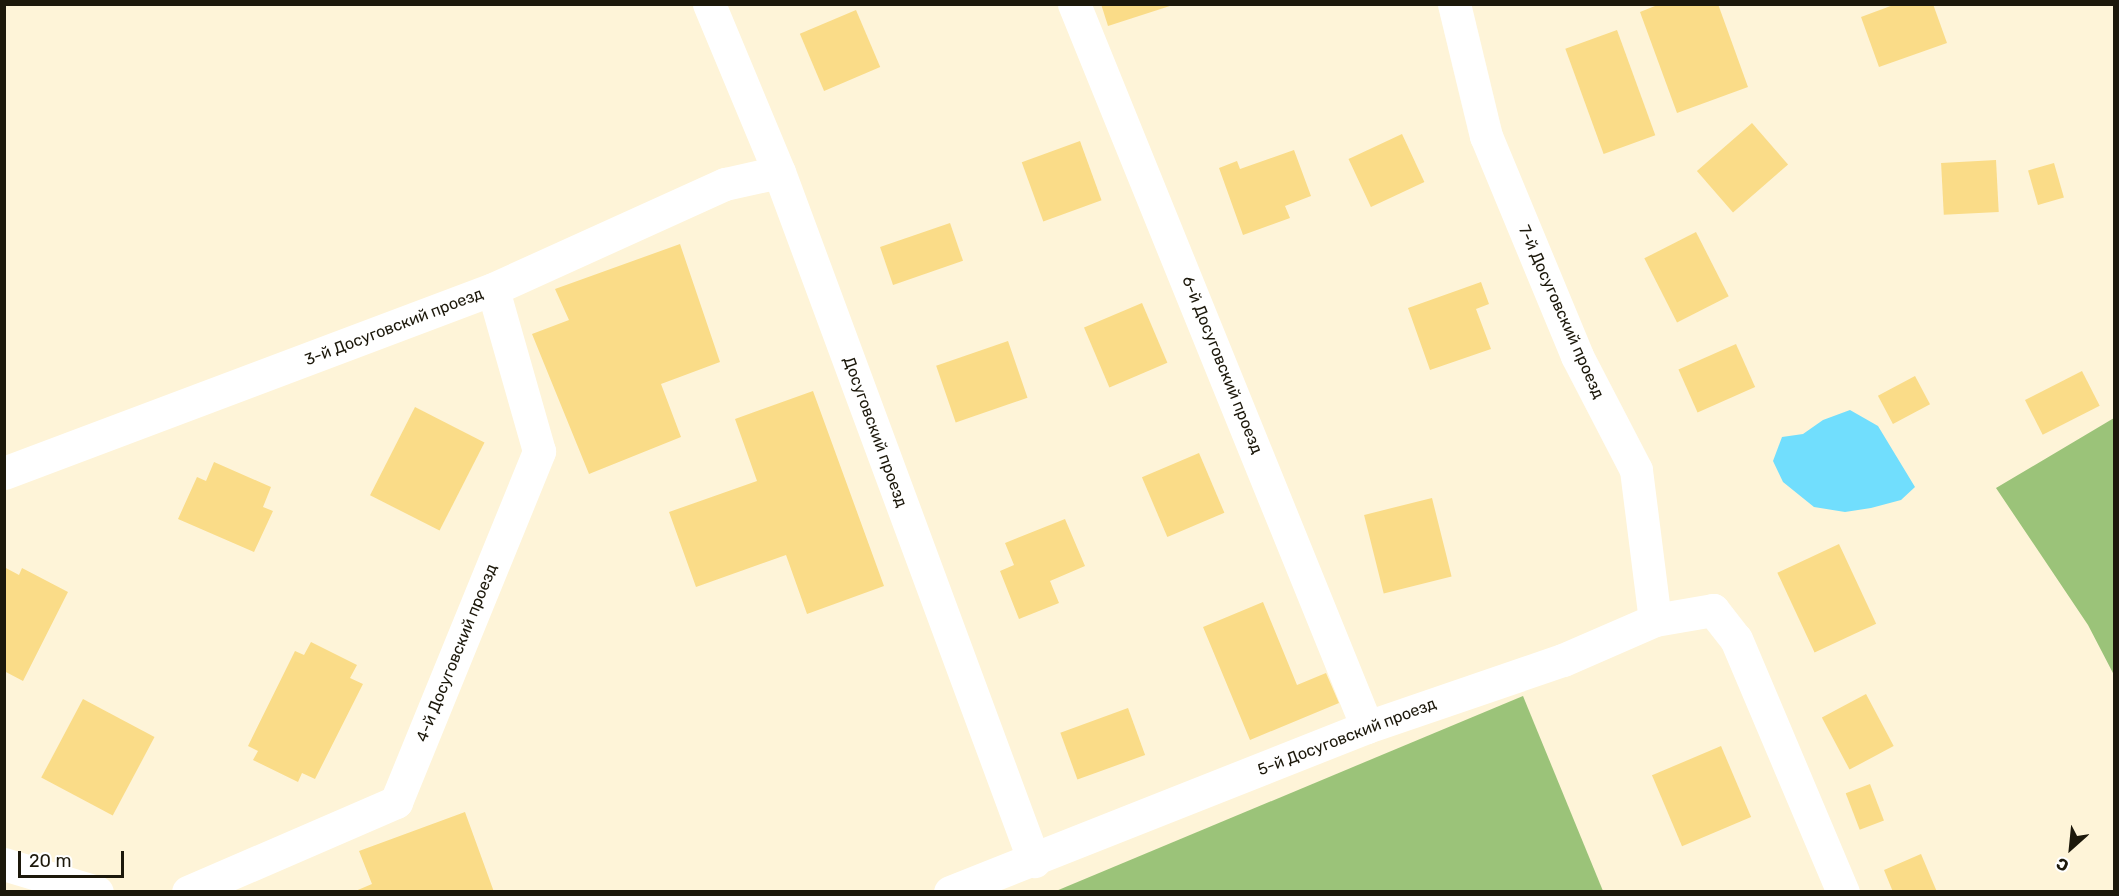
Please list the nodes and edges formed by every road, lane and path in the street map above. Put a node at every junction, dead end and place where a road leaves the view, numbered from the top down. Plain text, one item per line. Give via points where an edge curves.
1 (709, 4) edge
2 (1074, 4) edge
3 (1454, 4) edge
4 (779, 172) junction
5 (493, 289) junction
6 (4, 473) edge
7 (1655, 620) junction
8 (1367, 727) junction
9 (1035, 861) junction
10 (4, 864) edge
11 (244, 880) edge
12 (97, 891) edge
13 (188, 891) edge
14 (950, 891) edge
15 (1843, 891) edge

1 - 4 street, Досуговский проезд
2 - 8 street, 6-й Досуговский проезд
3 - 7 street, 7-й Досуговский проезд via 1486,136 1577,357 1636,470
4 - 5 street, 3-й Досуговский проезд via 725,184
4 - 9 street, Досуговский проезд
5 - 6 street, 3-й Досуговский проезд
5 - 11 street, 4-й Досуговский проезд via 539,451 396,802
7 - 8 street, 5-й Досуговский проезд via 1563,660
7 - 15 street, 5-й Досуговский проезд via 1713,610 1736,639
8 - 9 street, 5-й Досуговский проезд
9 - 14 street, 5-й Досуговский проезд
10 - 12 street
11 - 13 street, 4-й Досуговский проезд

